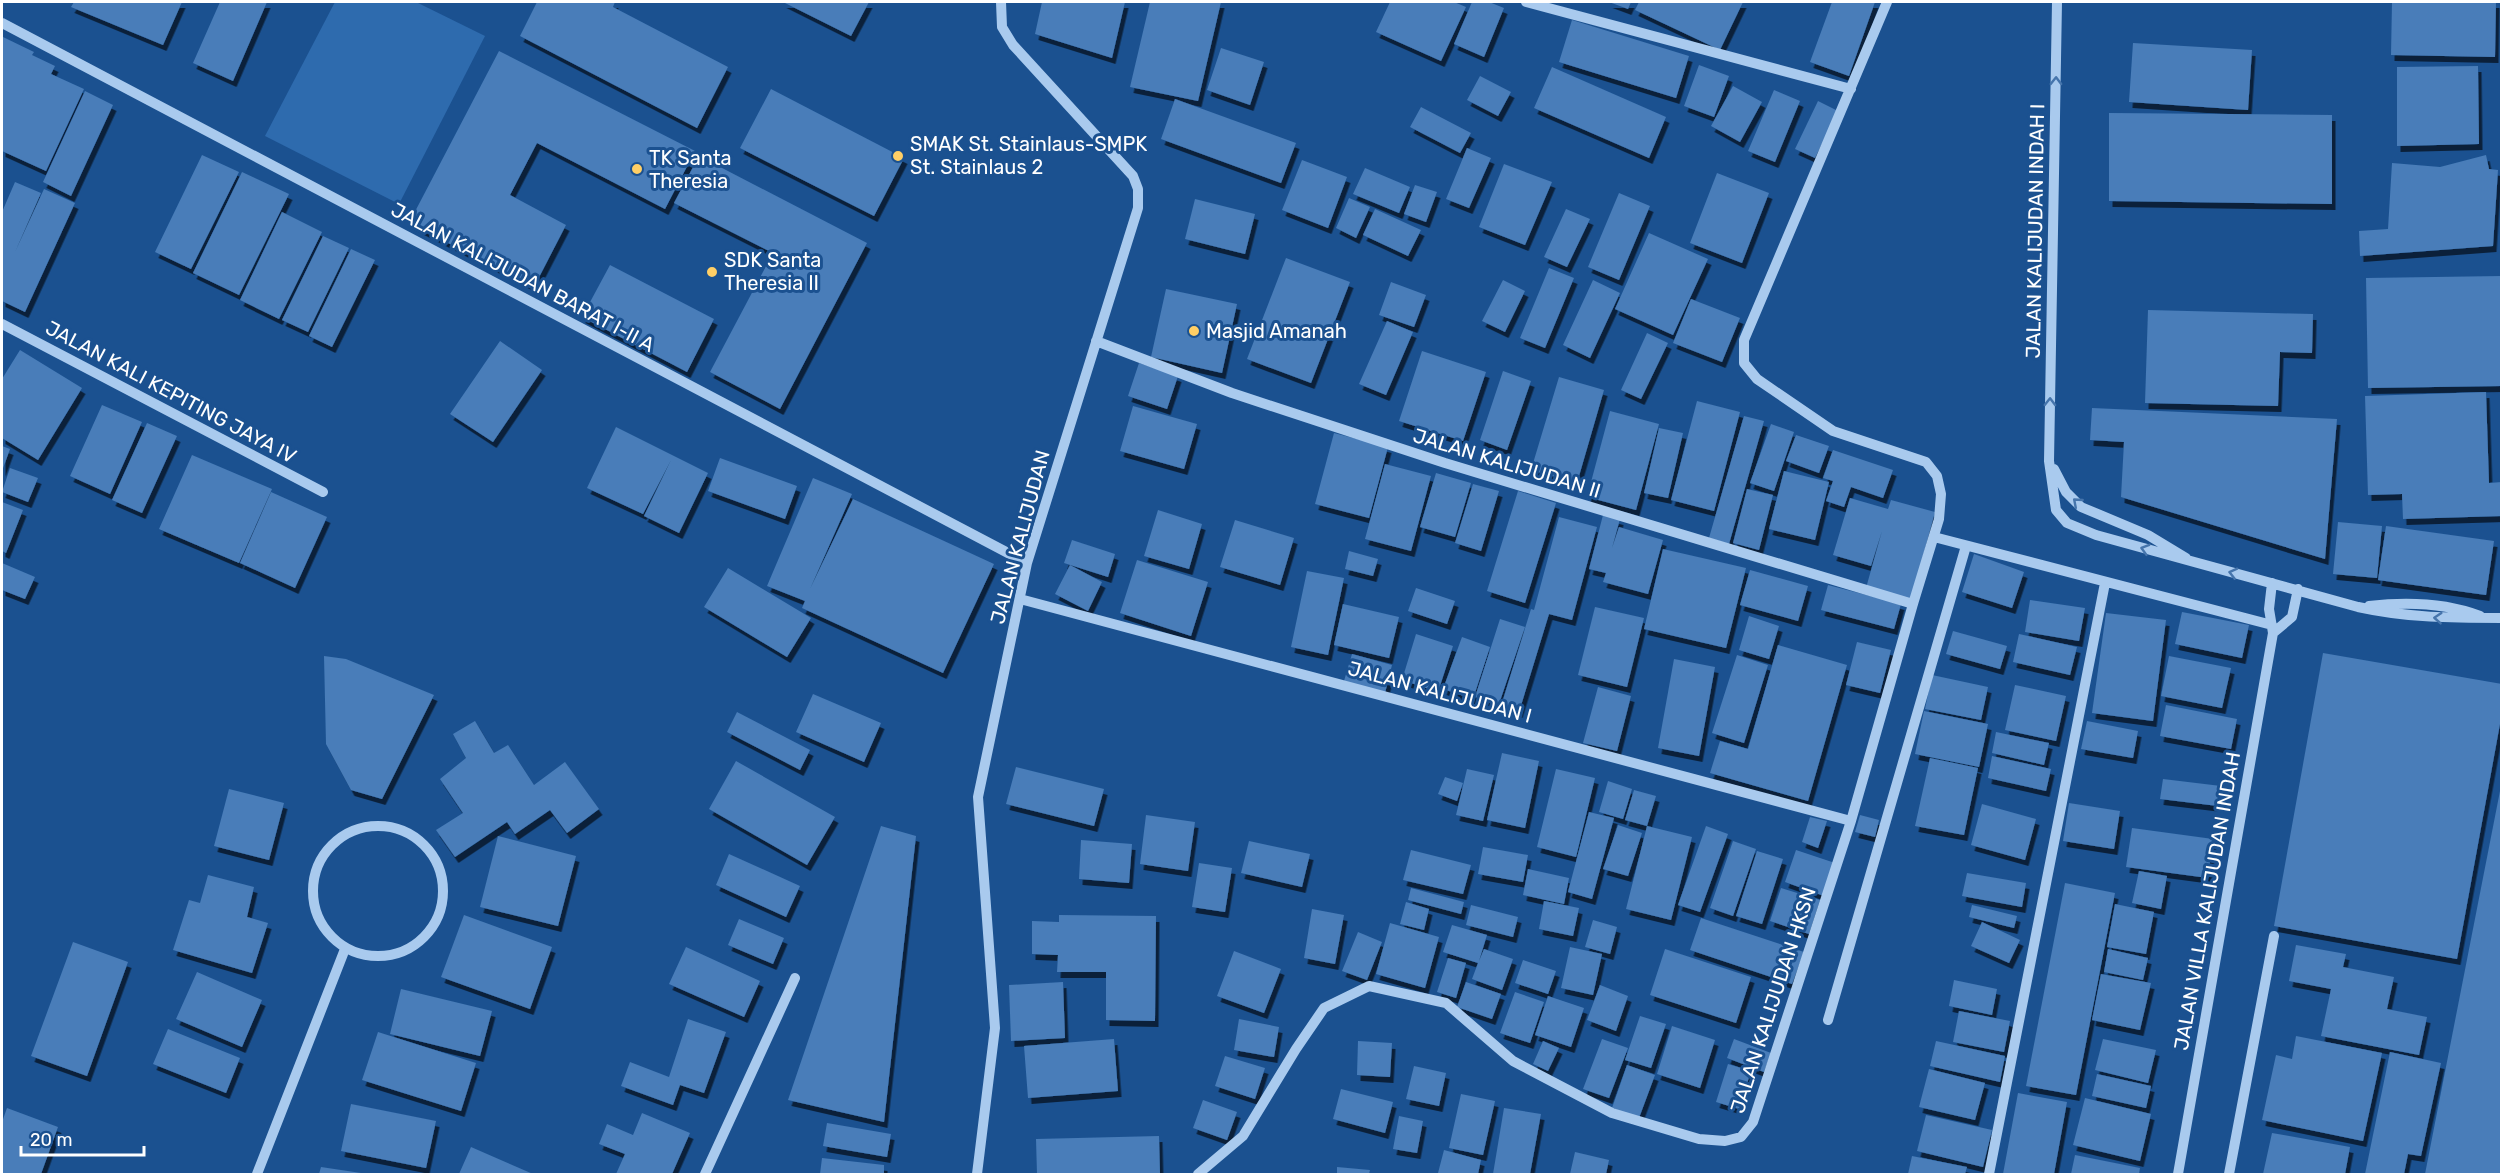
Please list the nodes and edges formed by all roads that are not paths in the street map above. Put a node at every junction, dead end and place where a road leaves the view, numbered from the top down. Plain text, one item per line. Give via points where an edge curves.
1 (1001, 2) edge
2 (1526, 2) edge
3 (1887, 2) edge
4 (2057, 2) edge
5 (2, 23) edge
6 (1851, 89) junction
7 (2, 324) edge
8 (1096, 341) junction
9 (2049, 461) junction
10 (323, 492) dead end
11 (1934, 537) junction
12 (1966, 546) junction
13 (1027, 563) junction
14 (2194, 563) junction
15 (2105, 583) junction
16 (2272, 583) junction
17 (2298, 590) junction
18 (1020, 599) junction
19 (1913, 604) junction
20 (2502, 618) edge
21 (2272, 629) junction
22 (1851, 821) junction
23 (2274, 936) dead end
24 (345, 949) junction
25 (795, 978) dead end
26 (1828, 1020) dead end
27 (257, 1174) edge
28 (705, 1174) edge
29 (977, 1174) edge
30 (1198, 1174) edge
31 (1989, 1174) edge
32 (2178, 1174) edge
33 (2229, 1174) edge

1 - 8 street, JALAN KALIJUDAN via 1002,27 1013,45 1133,176 1138,189 1138,208
2 - 6 street
3 - 6 street, JALAN KALIJUDAN HKSN
9 -> 4 street, JALAN KALIJUDAN INDAH I
5 - 13 street, JALAN KALIJUDAN BARAT I-II A
6 - 11 street, JALAN KALIJUDAN HKSN via 1744,340 1744,363 1757,379 1833,431 1926,462 1937,476 1941,494
7 - 10 street, JALAN KALI KEPITING JAYA IV
8 - 13 street, JALAN KALIJUDAN
8 - 19 street, JALAN KALIJUDAN II via 1232,393 1445,463
14 -> 9 street, JALAN KALIJUDAN INDAH I via 2169,546 2081,507 2066,492
14 -> 9 street, JALAN KALIJUDAN INDAH I via 2067,523 2056,510
11 - 12 street
11 - 19 street, JALAN KALIJUDAN HKSN
12 - 15 street
12 - 26 street
13 - 18 street, JALAN KALIJUDAN
16 -> 14 street, JALAN KALIJUDAN INDAH I
15 - 21 street
15 - 31 street
16 - 17 street, JALAN KALIJUDAN INDAH I
16 - 21 street, JALAN VILLA KALIJUDAN INDAH
20 -> 17 street, JALAN KALIJUDAN INDAH I via 2394,615
17 - 21 street via 2292,617
18 - 22 street, JALAN KALIJUDAN I
18 - 29 street, JALAN KALIJUDAN via 978,797 995,1028
19 - 22 street, JALAN KALIJUDAN HKSN
21 - 32 street, JALAN VILLA KALIJUDAN INDAH
22 - 30 street, JALAN KALIJUDAN HKSN via 1753,1122 1741,1137 1725,1141 1699,1139 1612,1113 1513,1061 1446,1003 1369,986 1324,1008 1243,1136
23 - 33 street
24 - 24 street via 317,918 312,878 322,860 333,842 371,825 411,833 439,863 443,904 423,940 386,957
24 - 27 street
25 - 28 street

